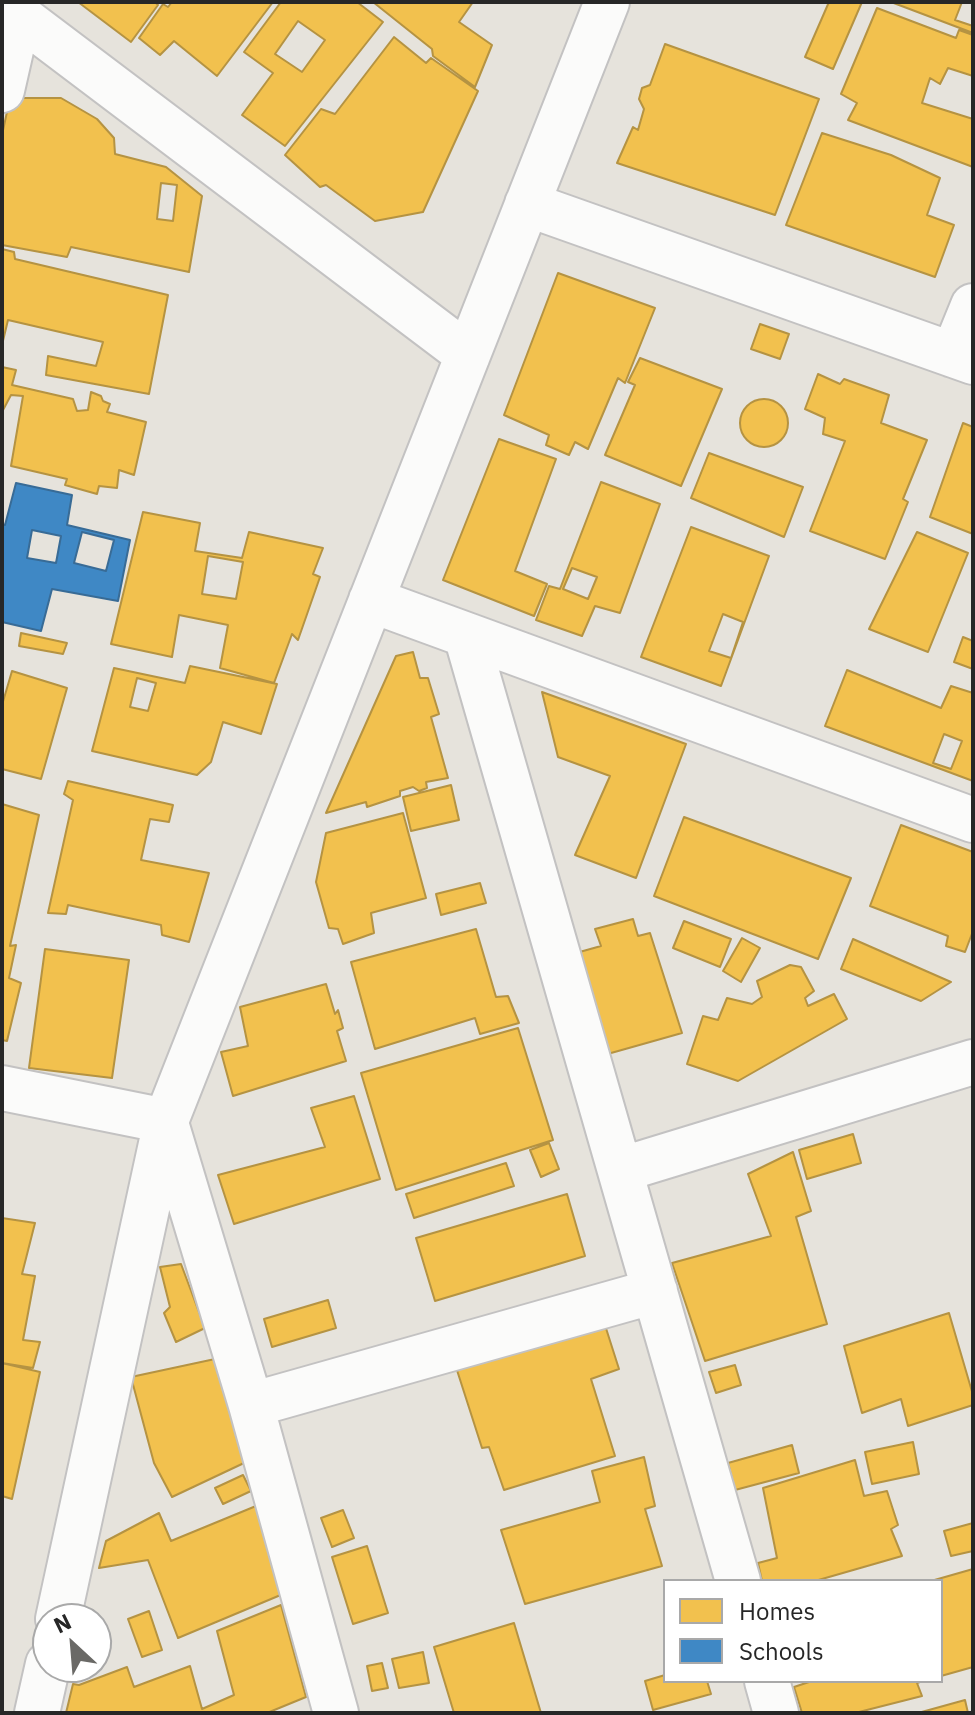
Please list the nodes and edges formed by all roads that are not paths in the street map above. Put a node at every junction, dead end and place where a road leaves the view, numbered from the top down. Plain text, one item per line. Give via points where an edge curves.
1 (607, 2) edge
2 (10, 9) edge
3 (2, 90) edge
4 (527, 204) junction
5 (973, 306) edge
6 (468, 355) junction
7 (963, 358) edge
8 (371, 600) junction
9 (466, 635) junction
10 (973, 820) edge
11 (973, 1062) edge
12 (2, 1088) edge
13 (166, 1121) junction
14 (620, 1170) junction
15 (655, 1291) junction
16 (251, 1405) junction
17 (737, 1579) edge
18 (61, 1603) edge
19 (44, 1683) edge
20 (768, 1683) edge
21 (37, 1713) edge
22 (336, 1713) edge
23 (776, 1713) edge

1 - 4 street
2 - 3 street
2 - 6 street
4 - 6 street
4 - 7 street
5 - 7 street
6 - 8 street
8 - 9 street
8 - 13 street
9 - 10 street
9 - 14 street
11 - 14 street
12 - 13 street
13 - 16 street
13 - 18 street
14 - 15 street
15 - 16 street
15 - 17 street
16 - 22 street
19 - 21 street
20 - 23 street

